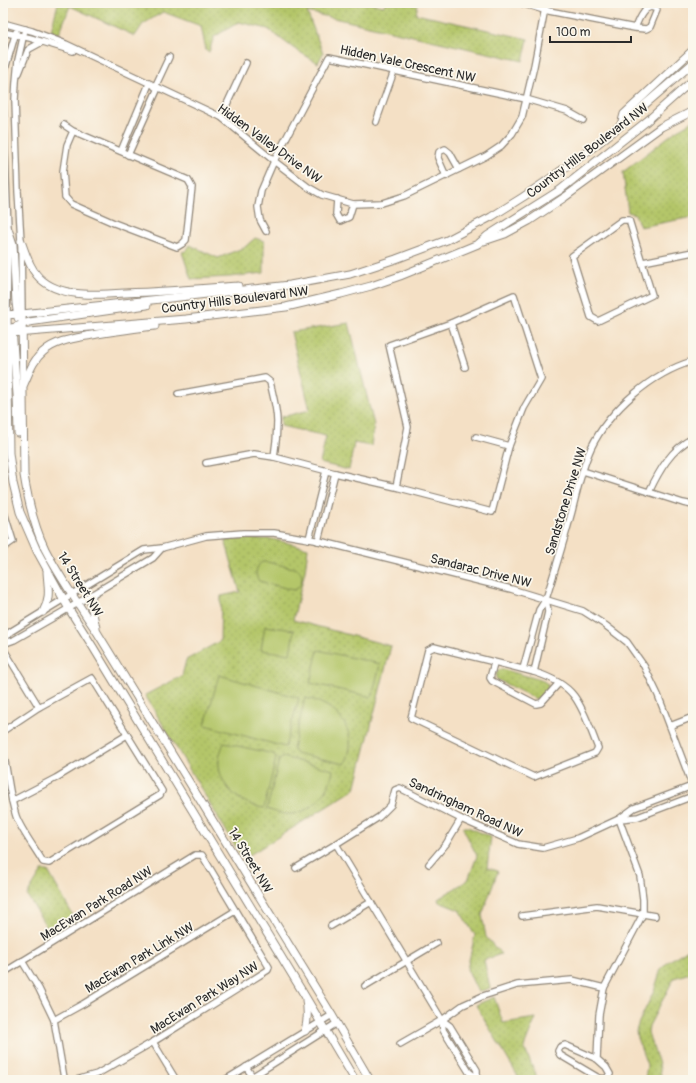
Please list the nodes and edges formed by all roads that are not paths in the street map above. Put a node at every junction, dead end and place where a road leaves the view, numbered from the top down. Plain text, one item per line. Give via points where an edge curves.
1 (521, 3) edge
2 (546, 3) edge
3 (544, 10) junction
4 (3, 23) edge
5 (17, 27) junction
6 (635, 28) junction
7 (25, 29) junction
8 (3, 32) edge
9 (15, 34) junction
10 (24, 36) junction
11 (3, 42) edge
12 (42, 42) junction
13 (693, 50) edge
14 (87, 55) junction
15 (169, 57) dead end
16 (246, 63) dead end
17 (693, 63) edge
18 (5, 69) junction
19 (394, 71) junction
20 (693, 80) edge
21 (16, 82) junction
22 (154, 86) junction
23 (3, 94) edge
24 (526, 99) junction
25 (3, 101) edge
26 (693, 111) edge
27 (221, 117) junction
28 (583, 120) dead end
29 (376, 122) dead end
30 (64, 124) dead end
31 (620, 126) junction
32 (73, 131) junction
33 (121, 151) junction
34 (128, 155) junction
35 (274, 161) junction
36 (459, 169) junction
37 (446, 176) junction
38 (337, 199) junction
39 (353, 204) junction
40 (8, 228) junction
41 (266, 231) dead end
42 (21, 241) junction
43 (478, 244) junction
44 (693, 252) edge
45 (7, 256) junction
46 (643, 262) junction
47 (3, 267) edge
48 (290, 285) junction
49 (186, 319) junction
50 (12, 323) edge
51 (451, 323) junction
52 (693, 361) edge
53 (465, 367) dead end
54 (3, 385) edge
55 (23, 386) junction
56 (8, 392) junction
57 (178, 394) dead end
58 (476, 437) dead end
59 (693, 438) edge
60 (509, 446) junction
61 (274, 457) junction
62 (206, 462) dead end
63 (326, 471) junction
64 (583, 471) junction
65 (335, 473) junction
66 (24, 475) junction
67 (396, 487) junction
68 (649, 492) junction
69 (693, 505) edge
70 (3, 509) edge
71 (309, 539) junction
72 (318, 541) junction
73 (3, 548) edge
74 (162, 548) junction
75 (46, 568) junction
76 (73, 594) junction
77 (92, 594) junction
78 (63, 599) junction
79 (546, 599) junction
80 (78, 603) junction
81 (69, 609) junction
82 (43, 612) junction
83 (97, 632) junction
84 (3, 643) edge
85 (3, 648) edge
86 (494, 663) junction
87 (523, 669) junction
88 (534, 672) junction
89 (559, 683) junction
90 (39, 708) junction
91 (693, 717) edge
92 (670, 726) junction
93 (3, 731) edge
94 (127, 735) junction
95 (3, 752) edge
96 (693, 786) edge
97 (693, 796) edge
98 (12, 801) junction
99 (461, 819) junction
100 (619, 819) junction
101 (336, 844) junction
102 (202, 855) joint
103 (429, 864) dead end
104 (296, 868) dead end
105 (371, 902) junction
106 (235, 911) junction
107 (643, 914) junction
108 (522, 916) dead end
109 (655, 916) dead end
110 (331, 926) dead end
111 (437, 943) dead end
112 (22, 961) junction
113 (406, 961) junction
114 (3, 973) edge
115 (365, 986) dead end
116 (604, 988) junction
117 (305, 996) junction
118 (332, 1015) junction
119 (54, 1020) junction
120 (442, 1020) junction
121 (320, 1022) junction
122 (337, 1023) junction
123 (326, 1030) junction
124 (305, 1031) junction
125 (153, 1042) junction
126 (400, 1044) dead end
127 (598, 1059) junction
128 (246, 1067) junction
129 (254, 1078) edge
130 (476, 1079) edge
131 (67, 1080) edge
132 (76, 1080) edge
133 (176, 1080) edge
134 (225, 1080) edge
135 (247, 1080) edge
136 (355, 1080) edge
137 (370, 1080) edge

1 - 3 street
2 - 3 street, Hidden Valley Drive NW
3 - 6 street
3 - 24 street, Hidden Valley Drive NW
4 - 5 street, Hidden Valley Drive NW
5 - 7 street, Hidden Valley Drive NW
5 - 9 street
6 - 6 street via 650,27 657,10 655,6 648,4 643,8
7 - 10 street, 14 Street NW
7 - 14 street, Hidden Valley Drive NW via 66,44
8 - 9 street, Hidden Valley Drive NW
9 - 10 street, Hidden Valley Drive NW
9 - 18 street
10 - 12 street, Hidden Valley Drive NW
10 - 21 street, 14 Street NW
11 - 18 street
12 - 14 street, Hidden Valley Drive NW
12 - 21 street via 28,50
13 - 31 main road via 624,114
14 - 22 street, Hidden Valley Drive NW
15 - 22 street
16 - 27 street
17 - 31 main road, Country Hills Boulevard NW
18 - 23 street
19 - 24 street, Hidden Vale Crescent NW
19 - 29 street
19 - 35 street, Hidden Vale Crescent NW via 329,57
20 - 43 main road, Country Hills Boulevard NW via 647,121 560,190
21 - 42 street, 14 Street NW
22 - 27 street, Hidden Valley Drive NW
22 - 33 street
22 - 34 street
24 - 28 street, Hidden Vale Crescent NW via 567,111
24 - 36 street, Hidden Valley Drive NW via 522,117 501,146
25 - 40 street, 14 Street NW
26 - 43 main road via 661,127 529,221
27 - 35 street, Hidden Valley Drive NW
30 - 32 street
31 - 48 main road, Country Hills Boulevard NW via 586,154 523,197 447,240 350,274
32 - 33 street
32 - 34 street via 67,145 63,171 65,197 71,204 177,247 186,240 192,187 188,180
33 - 34 street
35 - 38 street, Hidden Valley Drive NW via 308,187
35 - 41 street via 261,191 258,208 260,220
36 - 37 street, Hidden Valley Drive NW
36 - 37 street via 450,153 445,149 439,152 438,158
37 - 39 street, Hidden Valley Drive NW via 404,196 382,203
38 - 39 street, Hidden Valley Drive NW
38 - 39 street via 336,214 340,220 349,217
40 - 45 street, 14 Street NW
40 - 50 main road via 13,244
42 - 48 main road via 39,278 57,289 82,294
42 - 50 street, 14 Street NW
43 - 49 main road, Country Hills Boulevard NW via 400,276 341,294 286,307
44 - 46 street
45 - 47 main road
45 - 50 street, 14 Street NW
46 - 46 street via 629,220 622,220 572,256 591,317 598,321 652,295
48 - 50 main road via 252,294
49 - 50 main road, Country Hills Boulevard NW
49 - 55 main road via 174,324 120,330 61,342 41,353
50 - 55 main road, 14 Street NW
50 - 56 main road, 14 Street NW
50 - 66 main road
51 - 53 street
51 - 60 street via 514,295 541,379 524,408
51 - 67 street via 389,345 408,427
52 - 64 street, Sandstone Drive NW via 664,374 637,391 619,408 606,423 592,447
54 - 56 main road
55 - 66 main road, 14 Street NW
56 - 75 main road, 14 Street NW via 9,453 13,483 20,512
57 - 61 street via 265,378 270,382 275,400 277,436
58 - 60 street
59 - 68 street via 676,450 661,468
60 - 67 street via 492,512
61 - 62 street via 254,454
61 - 63 street
63 - 65 street
63 - 71 street
64 - 68 street
64 - 79 street, Sandstone Drive NW
65 - 67 street
65 - 72 street
66 - 76 main road, 14 Street NW via 28,501 45,548
68 - 69 street
70 - 73 street via 13,542
71 - 72 street, Sandarac Drive NW
71 - 74 street, Sandarac Drive NW via 274,533 243,533 206,536
72 - 79 street, Sandarac Drive NW
74 - 76 street, Sandarac Drive NW via 144,550
74 - 77 street, Sandarac Drive NW via 153,558
75 - 78 main road, 14 Street NW
75 - 82 main road via 49,596
76 - 78 street, Sandarac Drive NW
76 - 80 main road, 14 Street NW
77 - 80 street, Sandarac Drive NW
77 - 83 main road via 91,604
78 - 81 main road, 14 Street NW
78 - 82 street, Sandarac Drive NW
79 - 87 street via 539,610
79 - 88 street via 548,612
79 - 92 street, Sandarac Drive NW via 583,611 626,642 644,666
80 - 81 street, Sandarac Drive NW
80 - 83 main road, 14 Street NW
81 - 84 street, Sandarac Drive NW via 14,640
81 - 117 main road, 14 Street NW
82 - 84 street, Sandarac Drive NW via 10,632
83 - 118 main road, 14 Street NW
85 - 90 street
86 - 87 street
86 - 89 street via 490,678 492,681 536,704 542,703
86 - 89 street via 434,647 428,650 411,718 534,777 595,753 598,748 580,706 573,695
87 - 88 street
88 - 89 street
90 - 93 street
90 - 94 street via 92,678
91 - 92 street
92 - 96 street, Sandarac Drive NW
94 - 98 street
94 - 98 street via 162,790 160,795 49,863 43,862 17,817
95 - 98 street
96 - 100 street, Sandringham Road NW via 634,808
97 - 100 street, Sandringham Road NW via 638,817
99 - 100 street, Sandringham Road NW via 518,844 543,848 578,838
99 - 101 street, Sandringham Road NW via 400,788 396,790 391,805 379,816
99 - 103 street via 446,844
100 - 107 street via 640,876
101 - 104 street
101 - 105 street
102 - 106 street, MacEwan Park Way NW
102 - 112 street, MacEwan Park Road NW via 195,855
105 - 110 street
105 - 113 street
106 - 119 street, MacEwan Park Link NW
106 - 125 street, MacEwan Park Way NW via 269,966 268,970
107 - 108 street via 597,906
107 - 109 street
107 - 116 street
111 - 113 street
112 - 114 street, MacEwan Park Road NW
112 - 119 street
113 - 115 street
113 - 120 street
116 - 120 street via 572,980 516,985 463,1005
116 - 127 street via 599,1015
117 - 121 main road, 14 Street NW
117 - 124 main road via 308,1014
118 - 121 street
118 - 122 main road, 14 Street NW
119 - 131 street via 64,1078
120 - 126 street
120 - 130 street via 450,1026 477,1070
121 - 123 main road, 14 Street NW
121 - 124 street
122 - 123 street
122 - 137 main road, 14 Street NW
123 - 129 street
123 - 136 main road, 14 Street NW
124 - 128 street
125 - 132 street, MacEwan Park Way NW via 97,1074
125 - 133 street
127 - 127 street via 565,1045 558,1051 560,1055 597,1077 608,1078 610,1074
128 - 129 street
128 - 134 street
129 - 135 street

